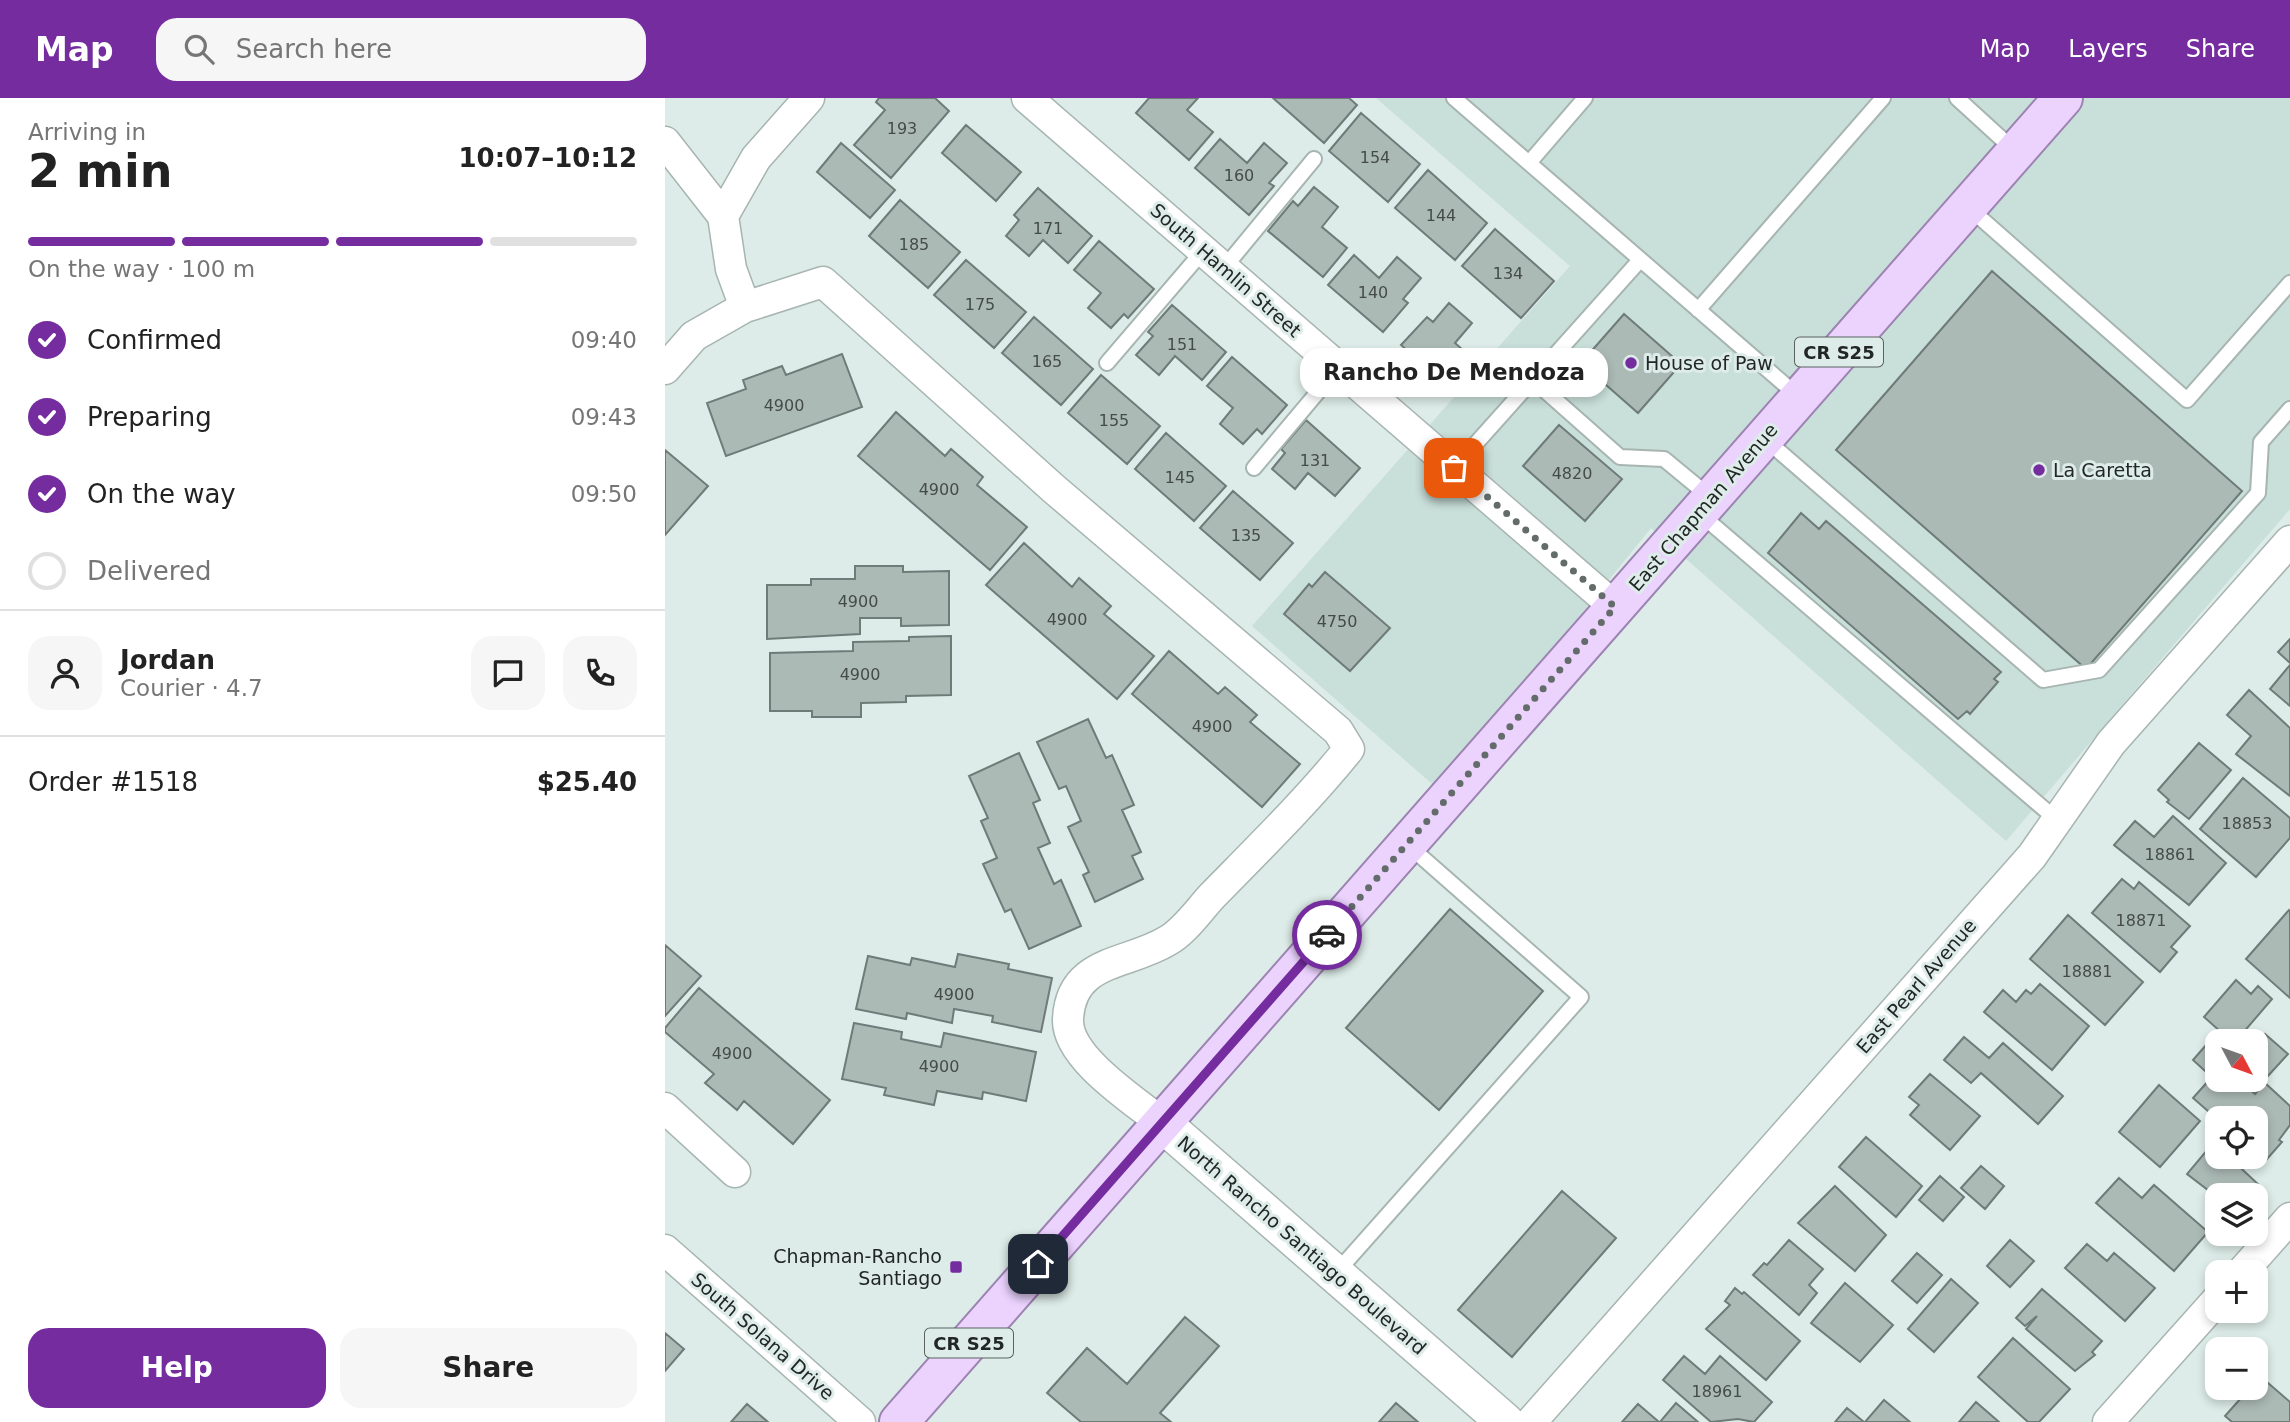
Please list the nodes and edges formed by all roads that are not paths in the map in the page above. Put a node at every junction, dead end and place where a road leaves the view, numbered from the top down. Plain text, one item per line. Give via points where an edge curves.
1 (809, 98) edge
2 (1027, 98) edge
3 (1454, 98) edge
4 (1585, 98) edge
5 (1884, 98) edge
6 (1957, 98) edge
7 (2063, 98) edge
8 (665, 142) edge
9 (2016, 152) junction
10 (1314, 159) dead end
11 (1529, 163) junction
12 (1967, 206) junction
13 (723, 216) junction
14 (1214, 259) junction
15 (1640, 260) junction
16 (2290, 283) edge
17 (745, 307) junction
18 (1698, 310) junction
19 (1108, 363) dead end
20 (1338, 368) junction
21 (665, 369) edge
22 (1533, 380) junction
23 (1799, 398) junction
24 (2290, 409) edge
25 (1764, 438) junction
26 (1254, 468) dead end
27 (1454, 468) junction
28 (1705, 505) junction
29 (2290, 541) edge
30 (1615, 607) junction
31 (2057, 820) junction
32 (1407, 844) junction
33 (665, 1108) edge
34 (1162, 1123) junction
35 (735, 1172) dead end
36 (2290, 1218) edge
37 (665, 1250) edge
38 (2253, 1260) edge
39 (1335, 1274) junction
40 (2205, 1313) edge
41 (860, 1422) edge
42 (899, 1422) edge
43 (1505, 1422) edge
44 (1531, 1422) edge
45 (2108, 1422) edge

1 - 13 street via 756,158
2 - 14 street, South Hamlin Street
3 - 11 lane
4 - 11 lane
5 - 18 lane
6 - 9 lane
7 - 9 main road, East Chapman Avenue / CR S25
8 - 13 street
9 - 12 main road, East Chapman Avenue / CR S25
10 - 14 lane
11 - 15 lane
12 - 16 lane via 2187,400
12 - 23 main road, East Chapman Avenue / CR S25
13 - 17 street via 731,269
14 - 19 lane
14 - 20 street, South Hamlin Street
15 - 18 lane
15 - 22 lane
17 - 21 street via 694,336
17 - 34 street, North Rancho Santiago Boulevard via 823,282 1054,489 1338,731 1349,749 1312,795 1168,941 1101,966 1070,1001 1067,1024 1087,1062
18 - 23 lane
20 - 26 lane
20 - 27 street, South Hamlin Street
22 - 27 lane
22 - 28 lane via 1620,457 1664,458
23 - 25 main road, East Chapman Avenue / CR S25
24 - 25 lane via 2261,442 2257,493 2099,670 2043,680
25 - 28 main road, East Chapman Avenue / CR S25
27 - 30 street, South Hamlin Street
28 - 30 main road, East Chapman Avenue / CR S25
28 - 31 lane
29 - 31 street, East Pearl Avenue via 2111,743
30 - 32 main road, East Chapman Avenue / CR S25
31 - 44 street, East Pearl Avenue via 2032,856
32 - 34 main road, East Chapman Avenue / CR S25
32 - 39 lane via 1581,997
33 - 35 street
34 - 39 street, North Rancho Santiago Boulevard
34 - 42 main road, East Chapman Avenue / CR S25
36 - 38 street
37 - 41 street, South Solana Drive
39 - 43 street, North Rancho Santiago Boulevard
40 - 45 street

